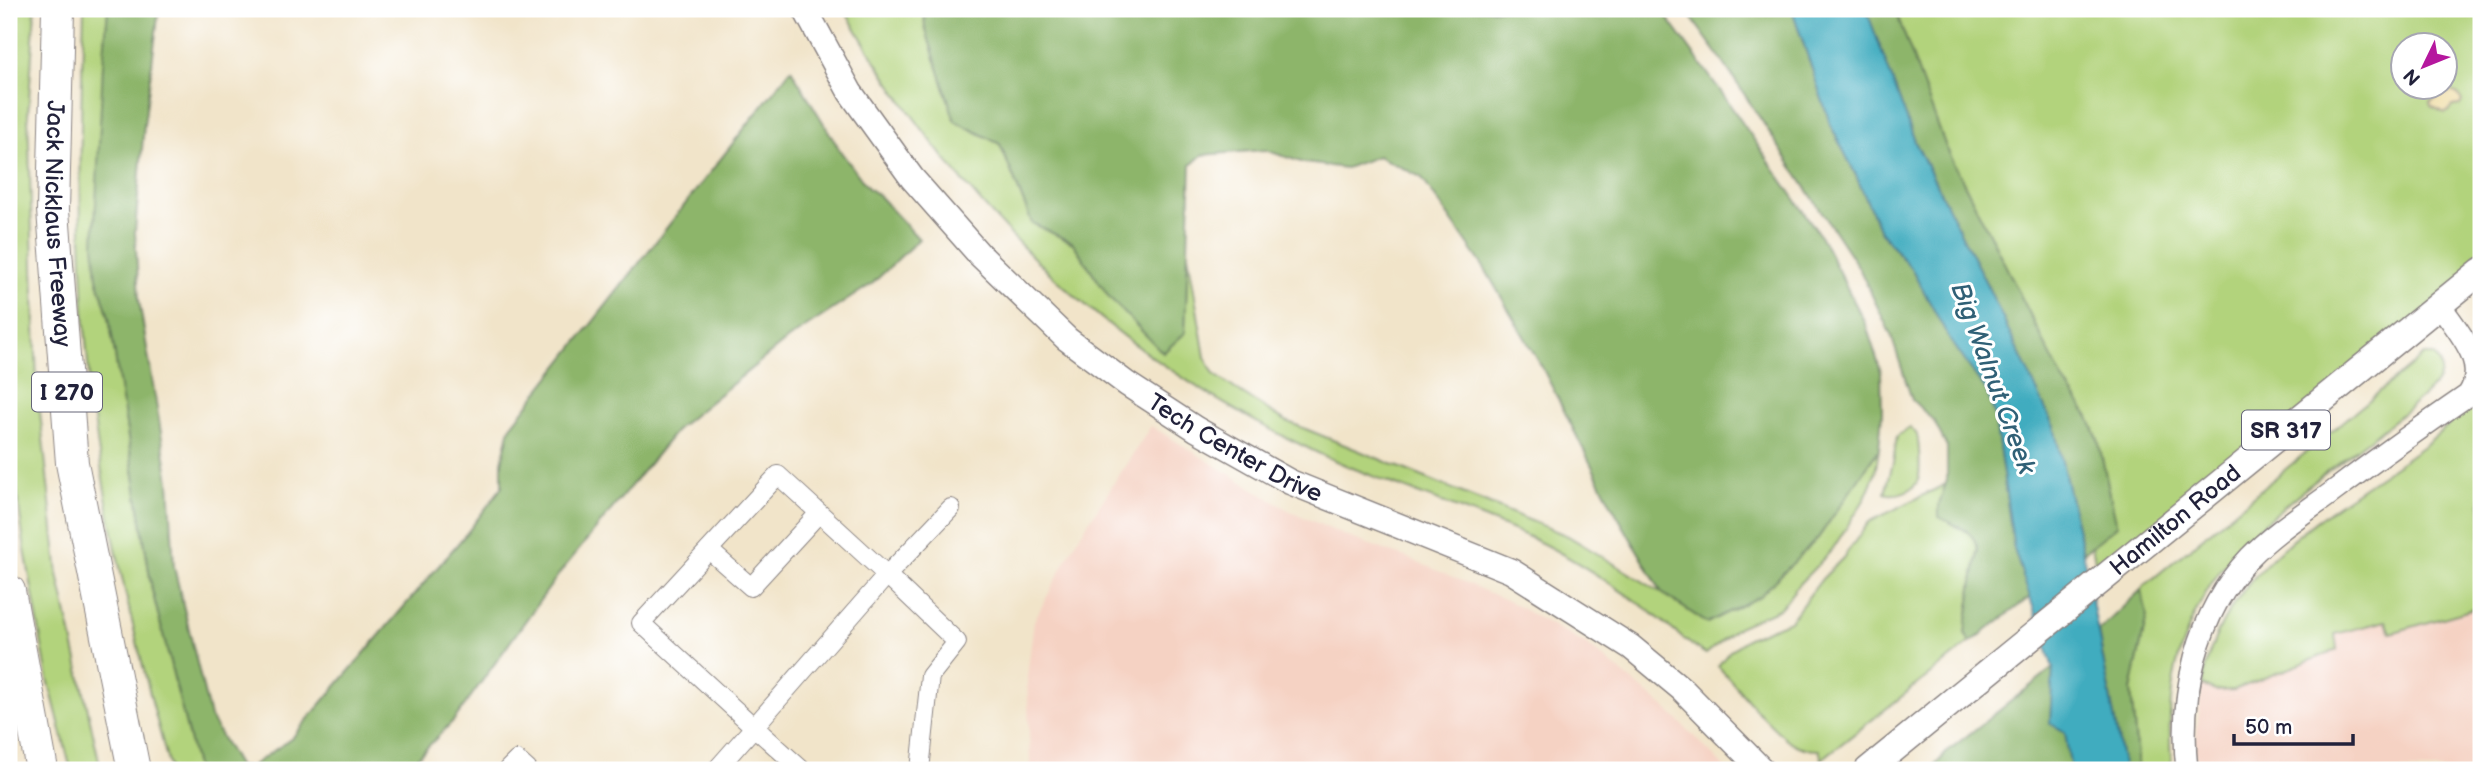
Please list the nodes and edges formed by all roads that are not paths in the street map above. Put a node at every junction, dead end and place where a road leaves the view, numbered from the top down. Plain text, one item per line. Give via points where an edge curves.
1 (58, 9) edge
2 (805, 9) edge
3 (2481, 271) edge
4 (2440, 305) junction
5 (951, 508) dead end
6 (819, 513) junction
7 (709, 550) junction
8 (887, 575) junction
9 (9, 591) edge
10 (124, 723) junction
11 (754, 727) junction
12 (40, 767) edge
13 (134, 770) edge
14 (145, 770) edge
15 (507, 770) edge
16 (528, 770) edge
17 (716, 770) edge
18 (802, 770) edge
19 (919, 770) edge
20 (1762, 770) edge
21 (1868, 770) edge
22 (2187, 770) edge

1 - 10 highway, Jack Nicklaus Freeway / I 270 via 53,210 72,463
2 - 20 main road, Tech Center Drive via 850,92 912,178 979,254 1068,339 1196,429 1290,482 1511,570 1631,648 1683,690
3 - 4 main road, Hamilton Road / SR 317
4 - 21 main road, Hamilton Road / SR 317
4 - 22 street via 2473,354 2478,366 2476,385 2277,534 2229,584 2204,631 2188,684 2184,713
5 - 8 street
6 - 7 street via 751,587
6 - 7 street via 778,475
6 - 8 street
7 - 11 street via 641,623
8 - 11 street
8 - 19 street via 957,642 930,676
9 - 12 highway
10 - 13 highway, Jack Nicklaus Freeway / I 270
10 - 14 highway
11 - 17 street
11 - 18 street
15 - 16 street via 517,760

